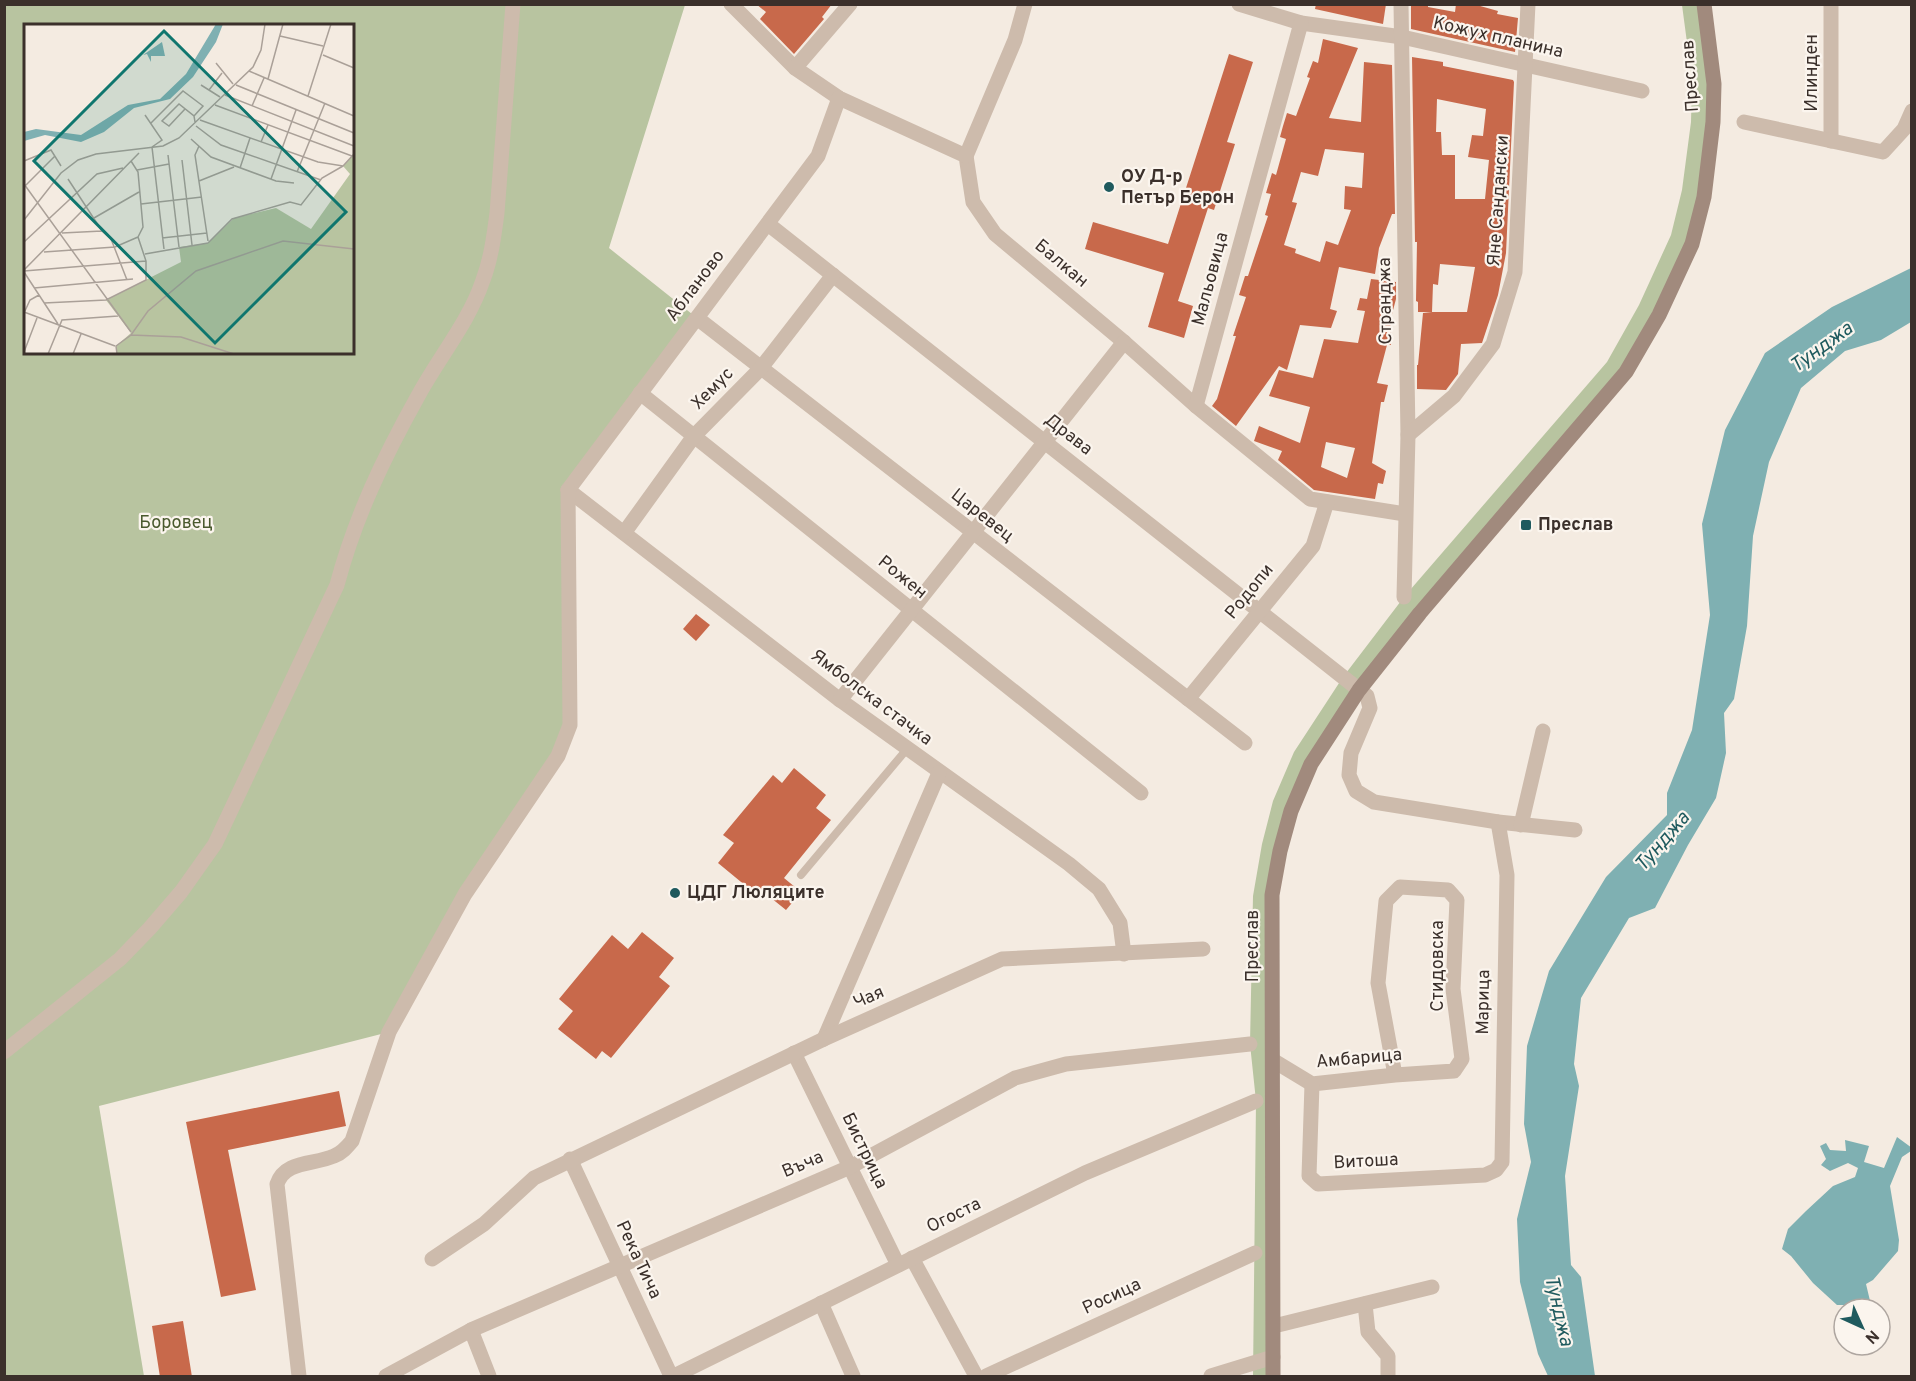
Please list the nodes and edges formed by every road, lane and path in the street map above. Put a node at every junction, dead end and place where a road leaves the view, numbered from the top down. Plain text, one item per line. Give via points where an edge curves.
1 (513, 4) edge
2 (731, 4) edge
3 (850, 4) edge
4 (1025, 4) edge
5 (1239, 4) edge
6 (1401, 4) edge
7 (1528, 4) edge
8 (1704, 4) edge
9 (1831, 4) edge
10 (1300, 22) junction
11 (1402, 37) junction
12 (1527, 65) junction
13 (795, 68) junction
14 (1642, 91) dead end
15 (839, 98) junction
16 (1911, 111) edge
17 (1744, 122) dead end
18 (1831, 141) junction
19 (966, 156) junction
20 (768, 224) junction
21 (833, 275) junction
22 (697, 318) junction
23 (1124, 342) junction
24 (761, 368) junction
25 (640, 393) junction
26 (1196, 406) junction
27 (1408, 435) junction
28 (694, 436) junction
29 (1045, 442) junction
30 (568, 490) junction
31 (1327, 502) junction
32 (1405, 514) junction
33 (624, 533) junction
34 (973, 533) junction
35 (1404, 597) dead end
36 (911, 610) junction
37 (1259, 611) junction
38 (1359, 690) junction
39 (1188, 699) junction
40 (840, 700) junction
41 (1543, 731) dead end
42 (1245, 744) dead end
43 (907, 749) junction
44 (939, 773) junction
45 (1141, 793) dead end
46 (1498, 822) junction
47 (1521, 825) junction
48 (1575, 830) dead end
49 (801, 875) dead end
50 (1203, 950) dead end
51 (1124, 954) junction
52 (824, 1039) junction
53 (1250, 1044) dead end
54 (4, 1052) edge
55 (794, 1053) junction
56 (1274, 1060) junction
57 (1454, 1071) joint
58 (1395, 1075) junction
59 (1312, 1084) junction
60 (1256, 1101) dead end
61 (570, 1159) junction
62 (850, 1167) junction
63 (1485, 1175) joint
64 (1255, 1253) dead end
65 (912, 1258) junction
66 (432, 1259) dead end
67 (898, 1265) junction
68 (620, 1266) junction
69 (1432, 1287) dead end
70 (821, 1303) junction
71 (1365, 1304) junction
72 (1274, 1326) junction
73 (471, 1330) junction
74 (1274, 1358) junction
75 (1004, 1373) edge
76 (299, 1377) edge
77 (386, 1377) edge
78 (489, 1377) edge
79 (672, 1377) edge
80 (853, 1377) edge
81 (976, 1377) edge
82 (986, 1377) edge
83 (1211, 1377) edge
84 (1273, 1377) edge
85 (1388, 1377) edge

1 - 54 street via 497,213 483,280 470,312 386,453 346,549 337,585 215,844 158,919 120,959
2 - 13 street
3 - 13 street
4 - 19 street via 1015,40
5 - 10 street, Кожух планина
6 - 11 street, Странджа
7 - 12 street, Яне Сандански
8 - 38 main road, Преслав via 1714,84 1704,197 1692,244 1659,315 1626,372
9 - 18 street, Илинден
10 - 11 street, Кожух планина
10 - 26 street, Мальовица
11 - 12 street, Кожух планина
11 - 27 street, Странджа
12 - 14 street, Кожух планина
12 - 27 street, Яне Сандански via 1515,272 1493,344 1454,396
13 - 15 street
15 - 19 street
15 - 20 street, Абланово via 818,156
16 - 18 street via 1904,129 1883,152
17 - 18 street
19 - 23 street, Балкан via 973,202 995,234
20 - 21 street, Драва
20 - 22 street, Абланово
21 - 24 street, Хемус
21 - 29 street, Драва
22 - 24 street, Царевец
22 - 25 street, Абланово
23 - 26 street, Балкан
23 - 29 street
24 - 28 street, Хемус
24 - 34 street, Царевец
25 - 28 street, Рожен
25 - 30 street, Абланово
26 - 31 street, Балкан via 1310,499
27 - 32 street, Странджа
28 - 33 street, Хемус
28 - 36 street, Рожен
29 - 34 street
29 - 37 street, Драва
30 - 33 street, Ямболска стачка
30 - 76 street via 570,725 565,741 465,894 388,1032 352,1141 333,1156 286,1169 276,1184
31 - 32 street, Балкан
31 - 37 street, Родопи via 1313,546
32 - 35 street, Странджа
33 - 40 street, Ямболска стачка
34 - 36 street
34 - 39 street, Царевец
36 - 40 street
36 - 45 street, Рожен
37 - 38 street, Драва
37 - 39 street, Родопи
38 - 46 street via 1367,696 1370,708 1351,753 1349,775 1356,791 1374,801
38 - 56 main road, Преслав via 1311,764 1280,851 1272,895
39 - 42 street, Царевец
40 - 43 street, Ямболска стачка
41 - 47 street
43 - 44 street, Ямболска стачка
43 - 49 lane
44 - 51 street, Ямболска стачка via 1069,864 1099,890 1120,923
44 - 52 street
46 - 47 street
46 - 63 street, Марица via 1507,875 1502,1162
47 - 48 street
50 - 51 street, Чая
51 - 52 street, Чая via 1002,959
52 - 55 street, Чая
53 - 62 street, Въча via 1066,1064 1015,1078
55 - 61 street, Чая
55 - 62 street, Бистрица
56 - 59 street, Амбарица
56 - 72 main road, Преслав
57 - 58 street, Амбарица
57 - 58 street, Стидовска via 1462,1059 1453,989 1457,900 1448,890 1400,887 1386,901 1378,983
58 - 59 street, Амбарица
59 - 63 street, Витоша via 1309,1176 1318,1185
60 - 65 street, Огоста via 1085,1173
61 - 66 street, Чая via 534,1178 484,1224
61 - 68 street, Река Тича
62 - 67 street, Бистрица
62 - 68 street, Въча
64 - 75 street, Росица
65 - 67 street, Огоста
65 - 81 street
67 - 70 street, Огоста
68 - 73 street, Въча
68 - 79 street, Река Тича
69 - 71 street
70 - 79 street, Огоста
70 - 80 street
71 - 72 street
71 - 85 street via 1368,1332 1388,1356
72 - 74 main road, Преслав
73 - 77 street, Въча
73 - 78 street
74 - 83 street
74 - 84 main road, Преслав
75 - 82 street, Росица

